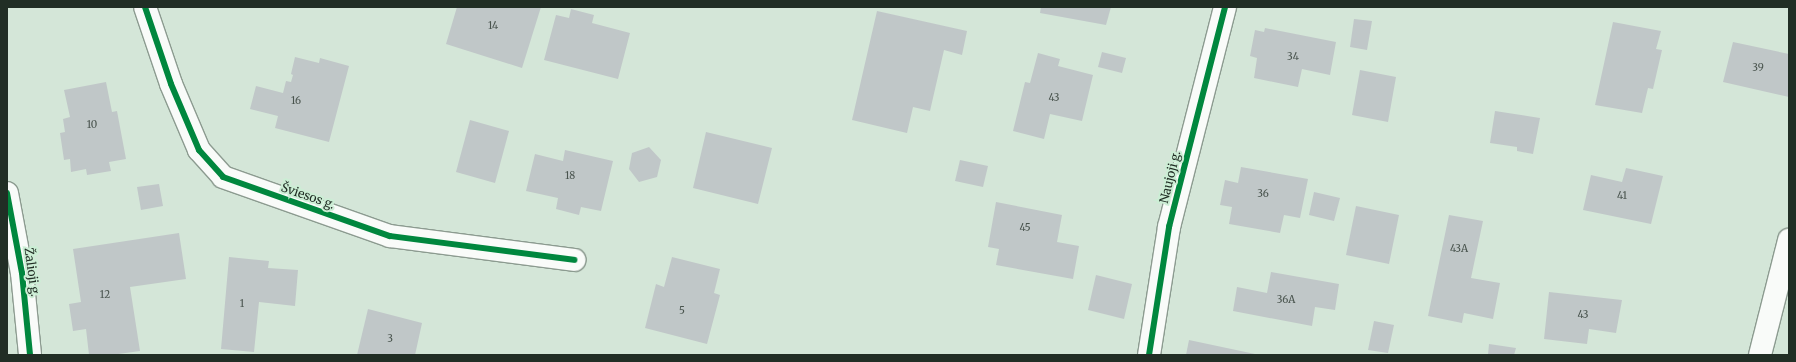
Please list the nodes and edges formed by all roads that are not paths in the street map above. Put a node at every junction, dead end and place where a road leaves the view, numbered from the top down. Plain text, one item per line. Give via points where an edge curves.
1 (145, 7) edge
2 (1225, 7) edge
3 (7, 193) edge
4 (1789, 240) edge
5 (574, 260) dead end
6 (30, 355) edge
7 (1149, 355) edge
8 (1760, 355) edge

1 - 5 street, Šviesos g. via 171,84 199,150 223,177 390,236
2 - 7 street, Naujoji g. via 1169,228
3 - 6 street, Žalioji g. via 22,273
4 - 8 street

